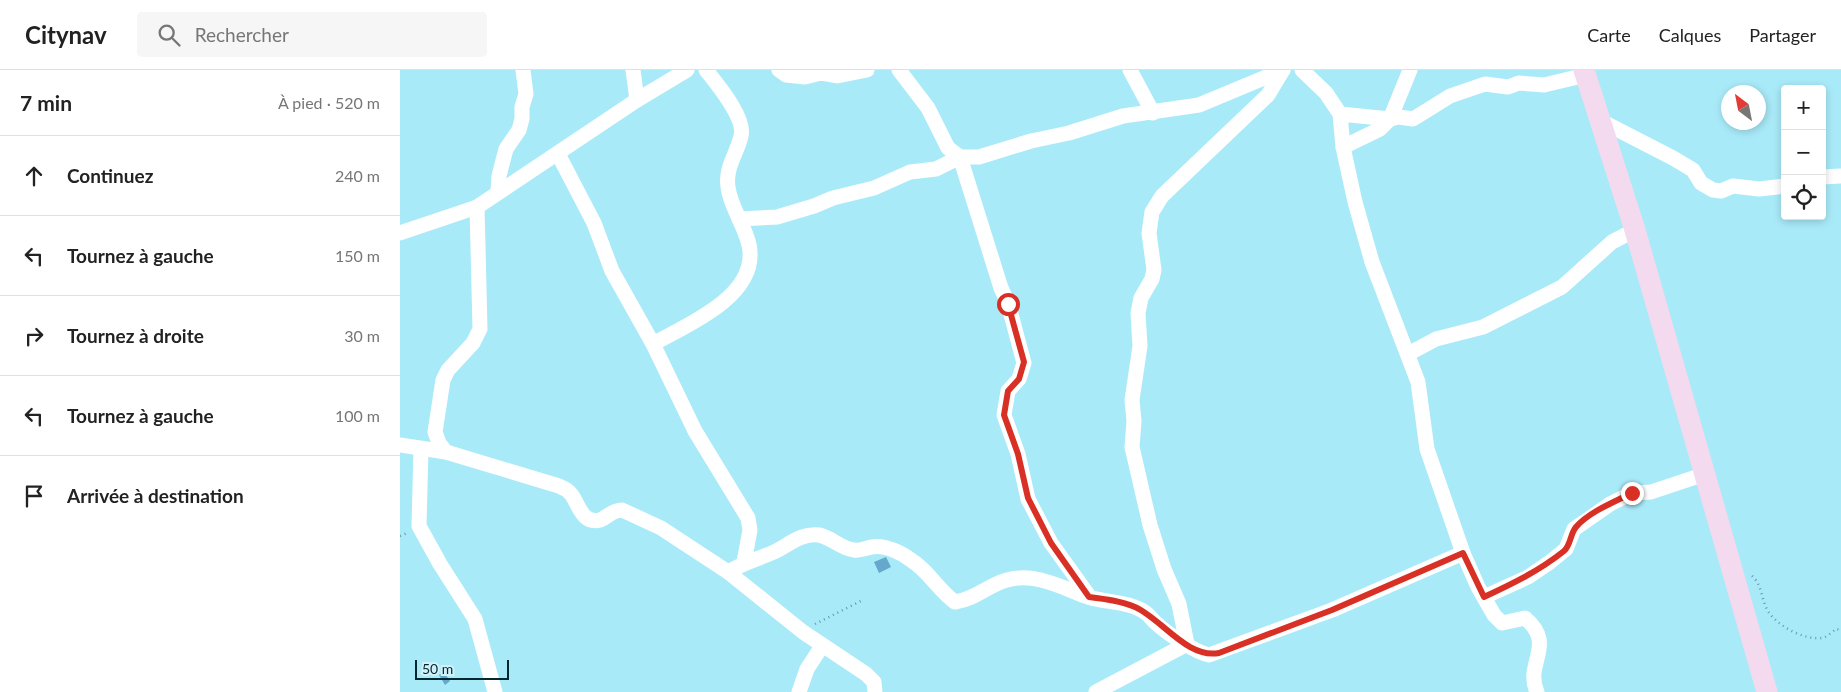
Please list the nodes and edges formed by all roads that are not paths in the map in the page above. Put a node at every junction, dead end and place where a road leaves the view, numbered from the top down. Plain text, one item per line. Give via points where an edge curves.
1 (523, 70) edge
2 (633, 70) edge
3 (687, 70) edge
4 (706, 70) edge
5 (779, 70) edge
6 (867, 70) edge
7 (899, 70) edge
8 (1130, 70) edge
9 (1283, 70) edge
10 (1302, 70) edge
11 (1410, 70) edge
12 (1585, 73) edge
13 (637, 100) junction
14 (1153, 113) junction
15 (1340, 114) junction
16 (1390, 120) junction
17 (1601, 122) junction
18 (1343, 147) junction
19 (558, 154) junction
20 (960, 157) junction
21 (1841, 176) edge
22 (1826, 177) edge
23 (1781, 186) edge
24 (498, 192) junction
25 (477, 207) junction
26 (739, 219) junction
27 (1635, 230) junction
28 (400, 233) edge
29 (653, 344) junction
30 (1408, 354) junction
31 (400, 445) edge
32 (421, 449) junction
33 (446, 452) junction
34 (1705, 474) junction
35 (1463, 553) junction
36 (744, 562) junction
37 (728, 572) junction
38 (1089, 597) junction
39 (1484, 597) junction
40 (1187, 644) junction
41 (822, 646) junction
42 (495, 692) edge
43 (799, 692) edge
44 (875, 692) edge
45 (1096, 692) edge
46 (1537, 692) edge
47 (1767, 692) edge

1 - 24 street via 526,94 522,119 506,150
2 - 13 street
3 - 13 street
4 - 26 street via 740,122 741,137 732,154 728,173 728,188
5 - 6 street via 805,77 821,73 837,76
7 - 20 street via 928,108 948,148
8 - 14 street
9 - 14 street via 1198,104
9 - 40 street via 1268,94 1162,196 1152,212 1149,233 1154,270 1140,298 1138,313 1140,346 1132,400 1132,447 1150,525 1179,604
10 - 15 street via 1326,93
11 - 16 street
12 - 16 street via 1544,86 1485,84 1450,96 1413,119 1399,117
12 - 17 main road
13 - 19 street
14 - 20 street via 1123,116 979,157
15 - 16 street
15 - 18 street
16 - 18 street via 1380,130
17 - 23 street via 1693,170 1701,183 1713,190 1721,191 1733,186 1759,189
17 - 27 main road
18 - 30 street via 1372,262
19 - 24 street
19 - 29 street via 594,223 612,271
20 - 26 street via 936,168 910,172 874,188 777,217
20 - 38 street via 1024,362 1019,379 1008,391 1004,415 1018,454 1028,498 1051,543
21 - 22 street
24 - 25 street
25 - 28 street
25 - 33 street via 480,329 473,343 443,380 435,432
26 - 29 street via 750,252 746,273 737,292 710,312
27 - 30 street via 1612,242 1562,287 1483,327 1436,339
27 - 34 main road
29 - 36 street via 694,431 748,518 750,530
30 - 35 street via 1418,382 1427,449
31 - 32 street
32 - 33 street
32 - 42 street via 419,526 475,619
33 - 37 street via 559,486 569,491 577,507 590,519 599,520 615,510 622,510 661,528
34 - 39 street via 1651,492 1632,493 1610,504 1574,529 1566,549 1550,562 1528,577
34 - 47 main road
35 - 39 street
35 - 40 street via 1332,610 1219,653 1200,653
36 - 37 street
36 - 38 street via 774,552 798,537 822,535 850,550 874,546 896,551 927,572 943,594 955,602 968,600 1006,580 1020,578 1060,585
37 - 41 street
38 - 40 street via 1134,607
39 - 46 street via 1502,623 1525,618 1533,625 1540,644 1533,672
40 - 45 street
41 - 43 street via 807,669
41 - 44 street via 866,674 874,682

